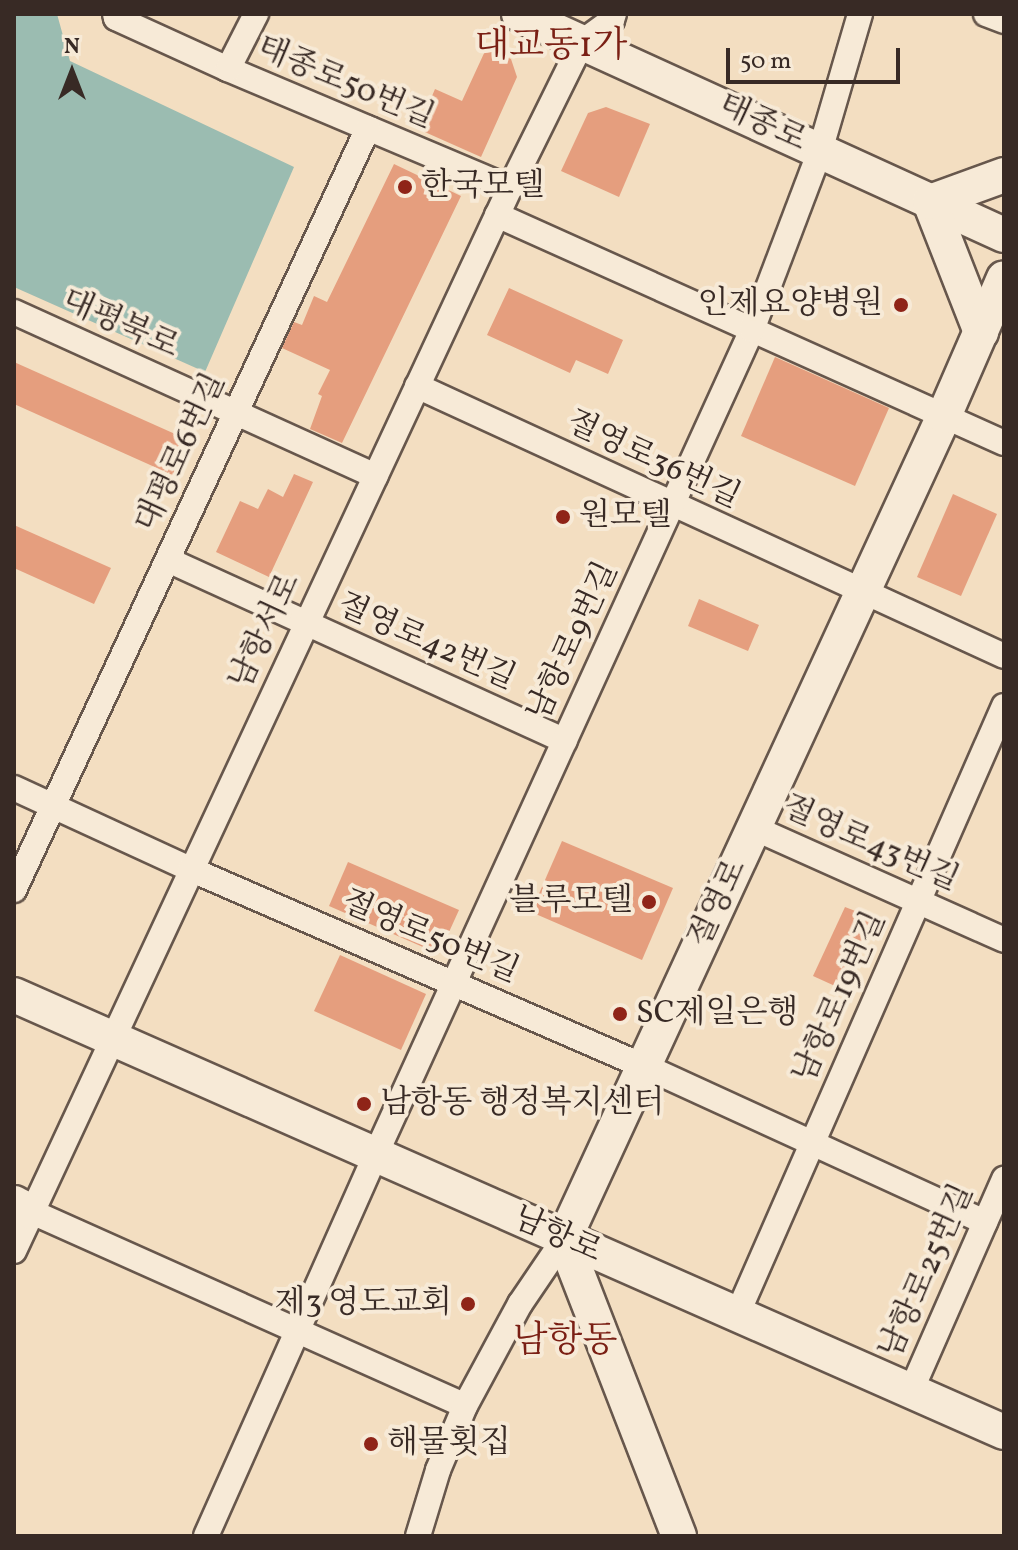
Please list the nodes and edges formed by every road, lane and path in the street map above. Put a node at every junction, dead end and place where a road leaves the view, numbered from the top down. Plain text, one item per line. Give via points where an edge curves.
1 (115, 14) edge
2 (256, 14) edge
3 (519, 14) edge
4 (614, 14) edge
5 (860, 14) edge
6 (986, 14) edge
7 (1004, 21) edge
8 (582, 42) junction
9 (228, 69) junction
10 (368, 128) junction
11 (820, 151) junction
12 (1004, 175) edge
13 (510, 188) junction
14 (930, 202) junction
15 (497, 215) junction
16 (1004, 235) edge
17 (1004, 278) edge
18 (14, 312) edge
19 (992, 328) edge
20 (752, 330) junction
21 (417, 386) junction
22 (236, 412) junction
23 (944, 416) junction
24 (1004, 443) edge
25 (375, 476) junction
26 (672, 505) junction
27 (168, 560) junction
28 (862, 594) junction
29 (305, 623) junction
30 (1004, 656) edge
31 (1004, 706) edge
32 (565, 741) junction
33 (14, 788) edge
34 (53, 806) junction
35 (754, 828) junction
36 (190, 869) junction
37 (14, 890) edge
38 (918, 902) junction
39 (1004, 940) edge
40 (454, 983) junction
41 (14, 995) edge
42 (110, 1040) junction
43 (644, 1066) junction
44 (812, 1143) junction
45 (375, 1156) junction
46 (1004, 1179) edge
47 (23, 1208) edge
48 (985, 1222) junction
49 (564, 1239) junction
50 (14, 1251) edge
51 (737, 1315) junction
52 (297, 1333) junction
53 (911, 1391) junction
54 (465, 1406) junction
55 (1004, 1432) edge
56 (206, 1536) edge
57 (418, 1536) edge
58 (679, 1536) edge

1 - 9 street, 태종로50번길
2 - 9 street
3 - 8 main road, 태종로
4 - 8 street
5 - 11 street, 남항로9번길
6 - 7 street
8 - 11 main road, 태종로
8 - 13 street, 남항서로
9 - 10 street, 태종로50번길
10 - 13 street, 태종로50번길
10 - 22 street, 대평로6번길
11 - 14 main road, 태종로
11 - 20 street, 남항로9번길
12 - 14 main road
13 - 15 street, 남항서로
14 - 16 main road, 태종로
14 - 19 main road
15 - 20 street
15 - 21 street, 남항서로
17 - 19 main road, 절영로
18 - 22 street, 대평북로
19 - 23 main road, 절영로
20 - 23 street
20 - 26 street, 남항로9번길
21 - 25 street, 남항서로
21 - 26 street, 절영로36번길
22 - 25 street, 대평북로
22 - 27 street, 대평로6번길
23 - 24 street
23 - 28 main road, 절영로
25 - 29 street, 남항서로
26 - 28 street, 절영로36번길
26 - 32 street, 남항로9번길
27 - 29 street, 절영로42번길
27 - 34 street, 대평로6번길
28 - 30 street, 절영로36번길
28 - 35 main road, 절영로
29 - 32 street, 절영로42번길
29 - 36 street, 남항서로
31 - 38 street, 남항로19번길
32 - 40 street, 남항로9번길
33 - 34 street
34 - 36 street
34 - 37 street, 대평로6번길
35 - 38 street, 절영로43번길
35 - 43 main road, 절영로
36 - 40 street, 절영로50번길
36 - 42 street, 남항서로
38 - 39 street, 절영로43번길
38 - 44 street, 남항로19번길
40 - 43 street, 절영로50번길
40 - 45 street, 남항로9번길
41 - 42 main road, 남항로
42 - 45 main road, 남항로
42 - 47 street, 남항서로
43 - 44 street, 절영로50번길
43 - 49 main road, 절영로
44 - 48 street, 절영로50번길
44 - 51 street, 남항로19번길
45 - 49 main road, 남항로
45 - 52 street, 남항로9번길
46 - 48 street, 남항로25번길
47 - 50 street, 남항서로
47 - 52 street
48 - 53 street, 남항로25번길
49 - 51 main road, 남항로
49 - 54 street via 520,1304
49 - 58 main road
51 - 53 main road, 남항로
52 - 54 street
52 - 56 street, 남항로9번길
53 - 55 main road, 남항로
54 - 57 street

